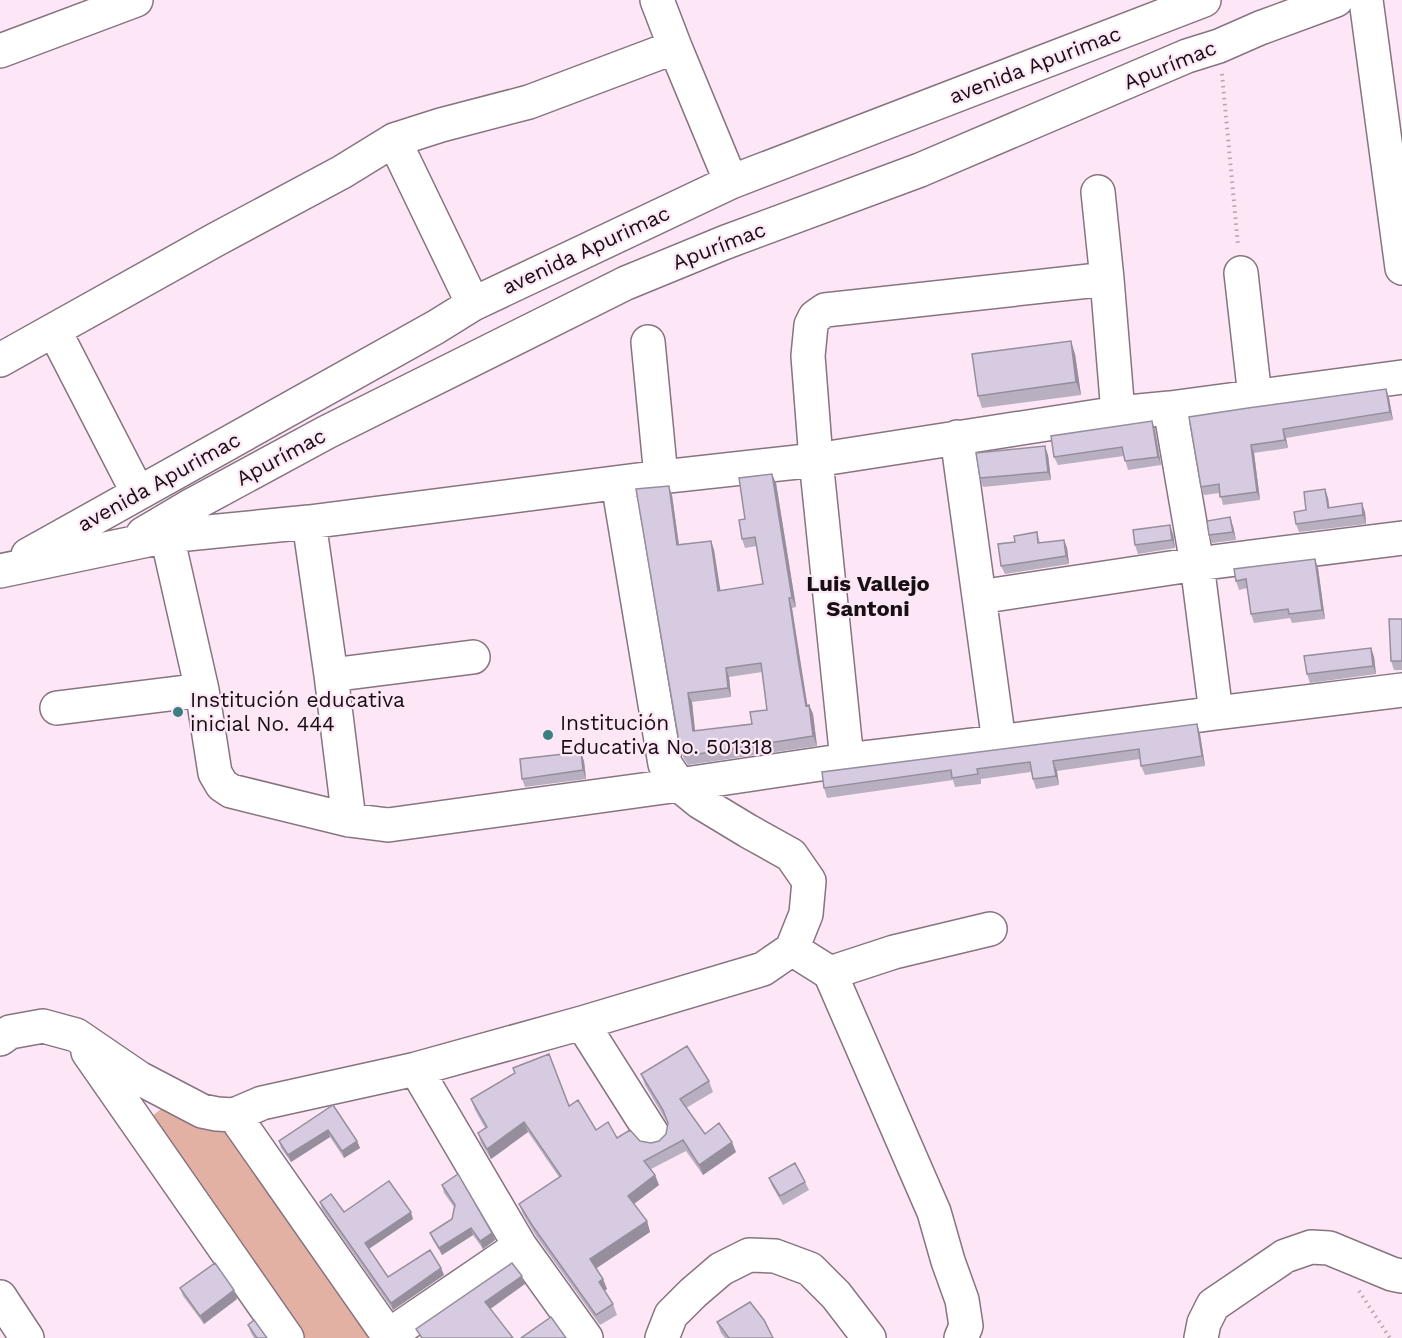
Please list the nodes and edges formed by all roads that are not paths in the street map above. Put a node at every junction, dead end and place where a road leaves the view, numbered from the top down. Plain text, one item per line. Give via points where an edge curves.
1 (136, 0) edge
2 (657, 0) edge
3 (1204, 0) edge
4 (1336, 0) edge
5 (1366, 0) edge
6 (675, 47) junction
7 (0, 51) edge
8 (394, 140) junction
9 (731, 182) junction
10 (1098, 192) dead end
11 (1402, 268) edge
12 (1241, 273) road end
13 (1107, 279) junction
14 (472, 304) junction
15 (54, 330) junction
16 (648, 342) dead end
17 (0, 360) edge
18 (1402, 377) edge
19 (1255, 397) junction
20 (1170, 408) junction
21 (1118, 413) junction
22 (957, 437) junction
23 (816, 460) junction
24 (661, 477) junction
25 (618, 483) junction
26 (138, 493) junction
27 (309, 522) junction
28 (167, 536) junction
29 (1402, 538) edge
30 (126, 544) junction
31 (1197, 564) junction
32 (0, 571) edge
33 (979, 597) junction
34 (473, 657) dead end
35 (331, 675) junction
36 (201, 690) junction
37 (1402, 690) edge
38 (57, 708) dead end
39 (1215, 713) junction
40 (999, 742) junction
41 (847, 760) junction
42 (679, 785) junction
43 (349, 820) junction
44 (990, 929) dead end
45 (792, 949) junction
46 (830, 974) junction
47 (582, 1023) junction
48 (76, 1035) junction
49 (0, 1039) edge
50 (416, 1069) junction
51 (234, 1115) junction
52 (653, 1135) dead end
53 (520, 1246) junction
54 (1402, 1276) edge
55 (0, 1296) edge
56 (389, 1337) edge
57 (27, 1338) edge
58 (288, 1338) edge
59 (586, 1338) edge
60 (662, 1338) edge
61 (869, 1338) edge
62 (961, 1338) edge
63 (1201, 1338) edge

1 - 7 street
2 - 6 street
3 - 9 street, avenida Apurimac
4 - 30 street, Apurímac via 1187,56 920,170 626,283 327,432
5 - 11 street
6 - 8 street via 529,102
6 - 9 street
8 - 14 street
8 - 15 street
9 - 14 street, avenida Apurimac
10 - 13 street
12 - 19 street
13 - 21 street
13 - 23 street via 825,310 811,325 808,356
14 - 26 street, avenida Apurimac
15 - 17 street
15 - 26 street
16 - 24 street
18 - 19 street, Apurímac
19 - 20 street, Apurímac
20 - 21 street, Apurímac
20 - 31 street
21 - 22 street, Apurímac
22 - 23 street, Apurímac
22 - 33 street
23 - 24 street, Apurímac
23 - 41 street
24 - 25 street, Apurímac
25 - 27 street, Apurímac
25 - 42 street via 665,764
26 - 32 street, avenida Apurimac
27 - 28 street, Apurímac
27 - 35 street
28 - 30 street, Apurímac
28 - 36 street
29 - 31 street
30 - 32 street, Apurímac
31 - 33 street
31 - 39 street
33 - 40 street
34 - 35 street
35 - 43 street
36 - 38 street
36 - 43 street via 215,773 222,785 231,791
37 - 39 street
39 - 40 street
40 - 41 street
41 - 42 street
42 - 43 street via 388,825
42 - 45 street via 700,802 791,855 808,881 806,914
44 - 46 street via 894,952
45 - 46 street
45 - 47 street via 763,969
46 - 62 street via 934,1212 962,1300 966,1326
47 - 50 street
47 - 52 street
48 - 49 street via 43,1026 10,1032
48 - 51 street via 139,1078 202,1111
48 - 58 street
50 - 51 street via 262,1103
50 - 53 street
51 - 56 street
53 - 56 street
53 - 59 street
54 - 63 street via 1329,1248 1311,1248 1285,1256 1213,1305
55 - 57 street
60 - 61 street via 671,1315 693,1293 721,1269 749,1255 775,1256 810,1269

